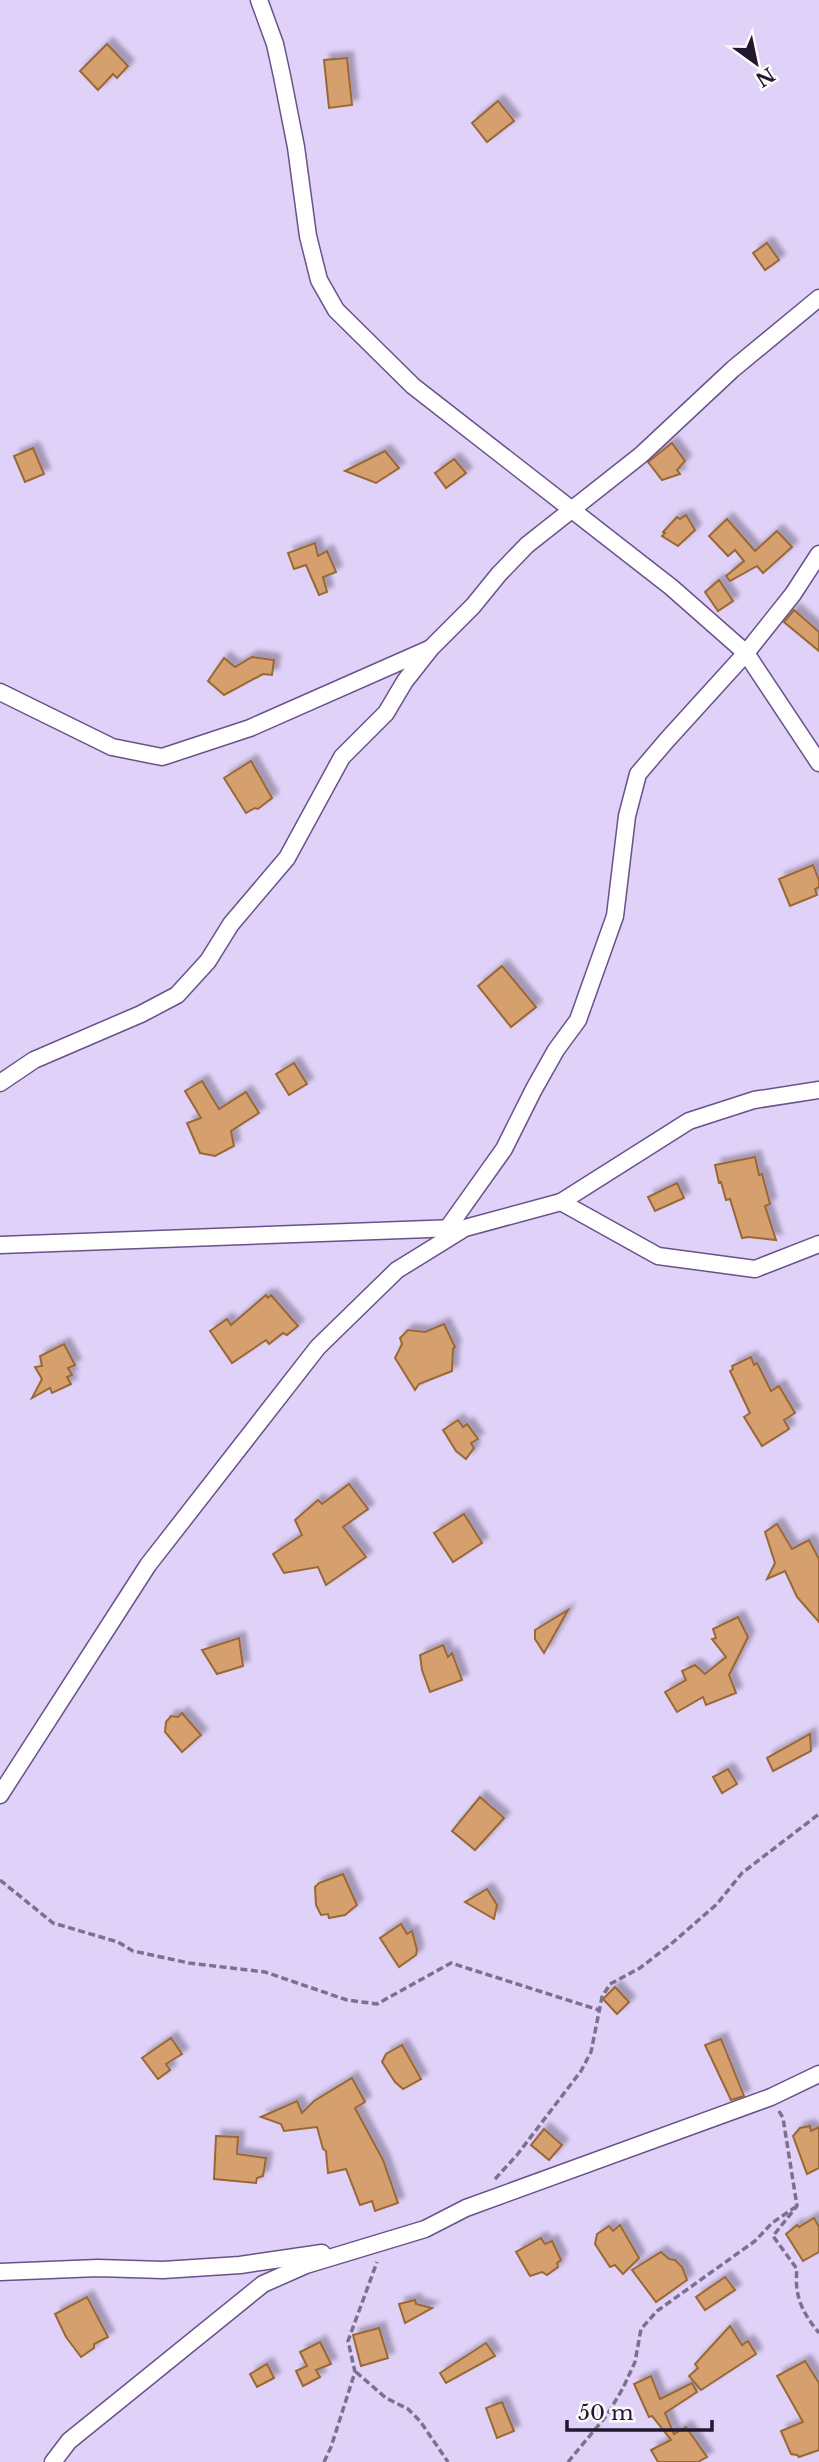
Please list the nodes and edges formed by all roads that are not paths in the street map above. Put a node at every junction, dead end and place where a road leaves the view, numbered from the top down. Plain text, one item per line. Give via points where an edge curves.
1 (258, 0) edge
2 (819, 298) edge
3 (572, 510) junction
4 (819, 554) edge
5 (431, 648) junction
6 (746, 653) junction
7 (0, 692) edge
8 (819, 764) edge
9 (0, 1083) edge
10 (819, 1090) edge
11 (561, 1202) junction
12 (465, 1228) junction
13 (447, 1229) junction
14 (819, 1244) edge
15 (0, 1245) edge
16 (0, 1795) edge
17 (819, 2074) edge
18 (349, 2253) junction
19 (0, 2272) edge
20 (52, 2462) edge

1 - 3 street via 275,44 308,236 326,296 354,331 413,386
2 - 3 street
3 - 5 street via 527,545
3 - 6 street
4 - 6 street
5 - 7 street via 250,728 162,757 112,747
5 - 9 street via 386,713 342,757 287,858 177,995 34,1060
6 - 8 street
6 - 13 street via 638,775 627,816 615,916 578,1020 534,1089 504,1149
10 - 11 street via 754,1100 689,1121
11 - 12 street
11 - 14 street via 658,1256 755,1269
12 - 13 street
12 - 16 street via 397,1270 318,1347 148,1565
13 - 15 street
17 - 18 street via 771,2097 466,2208 425,2229
18 - 19 street via 163,2270
18 - 20 street via 263,2284 69,2441

